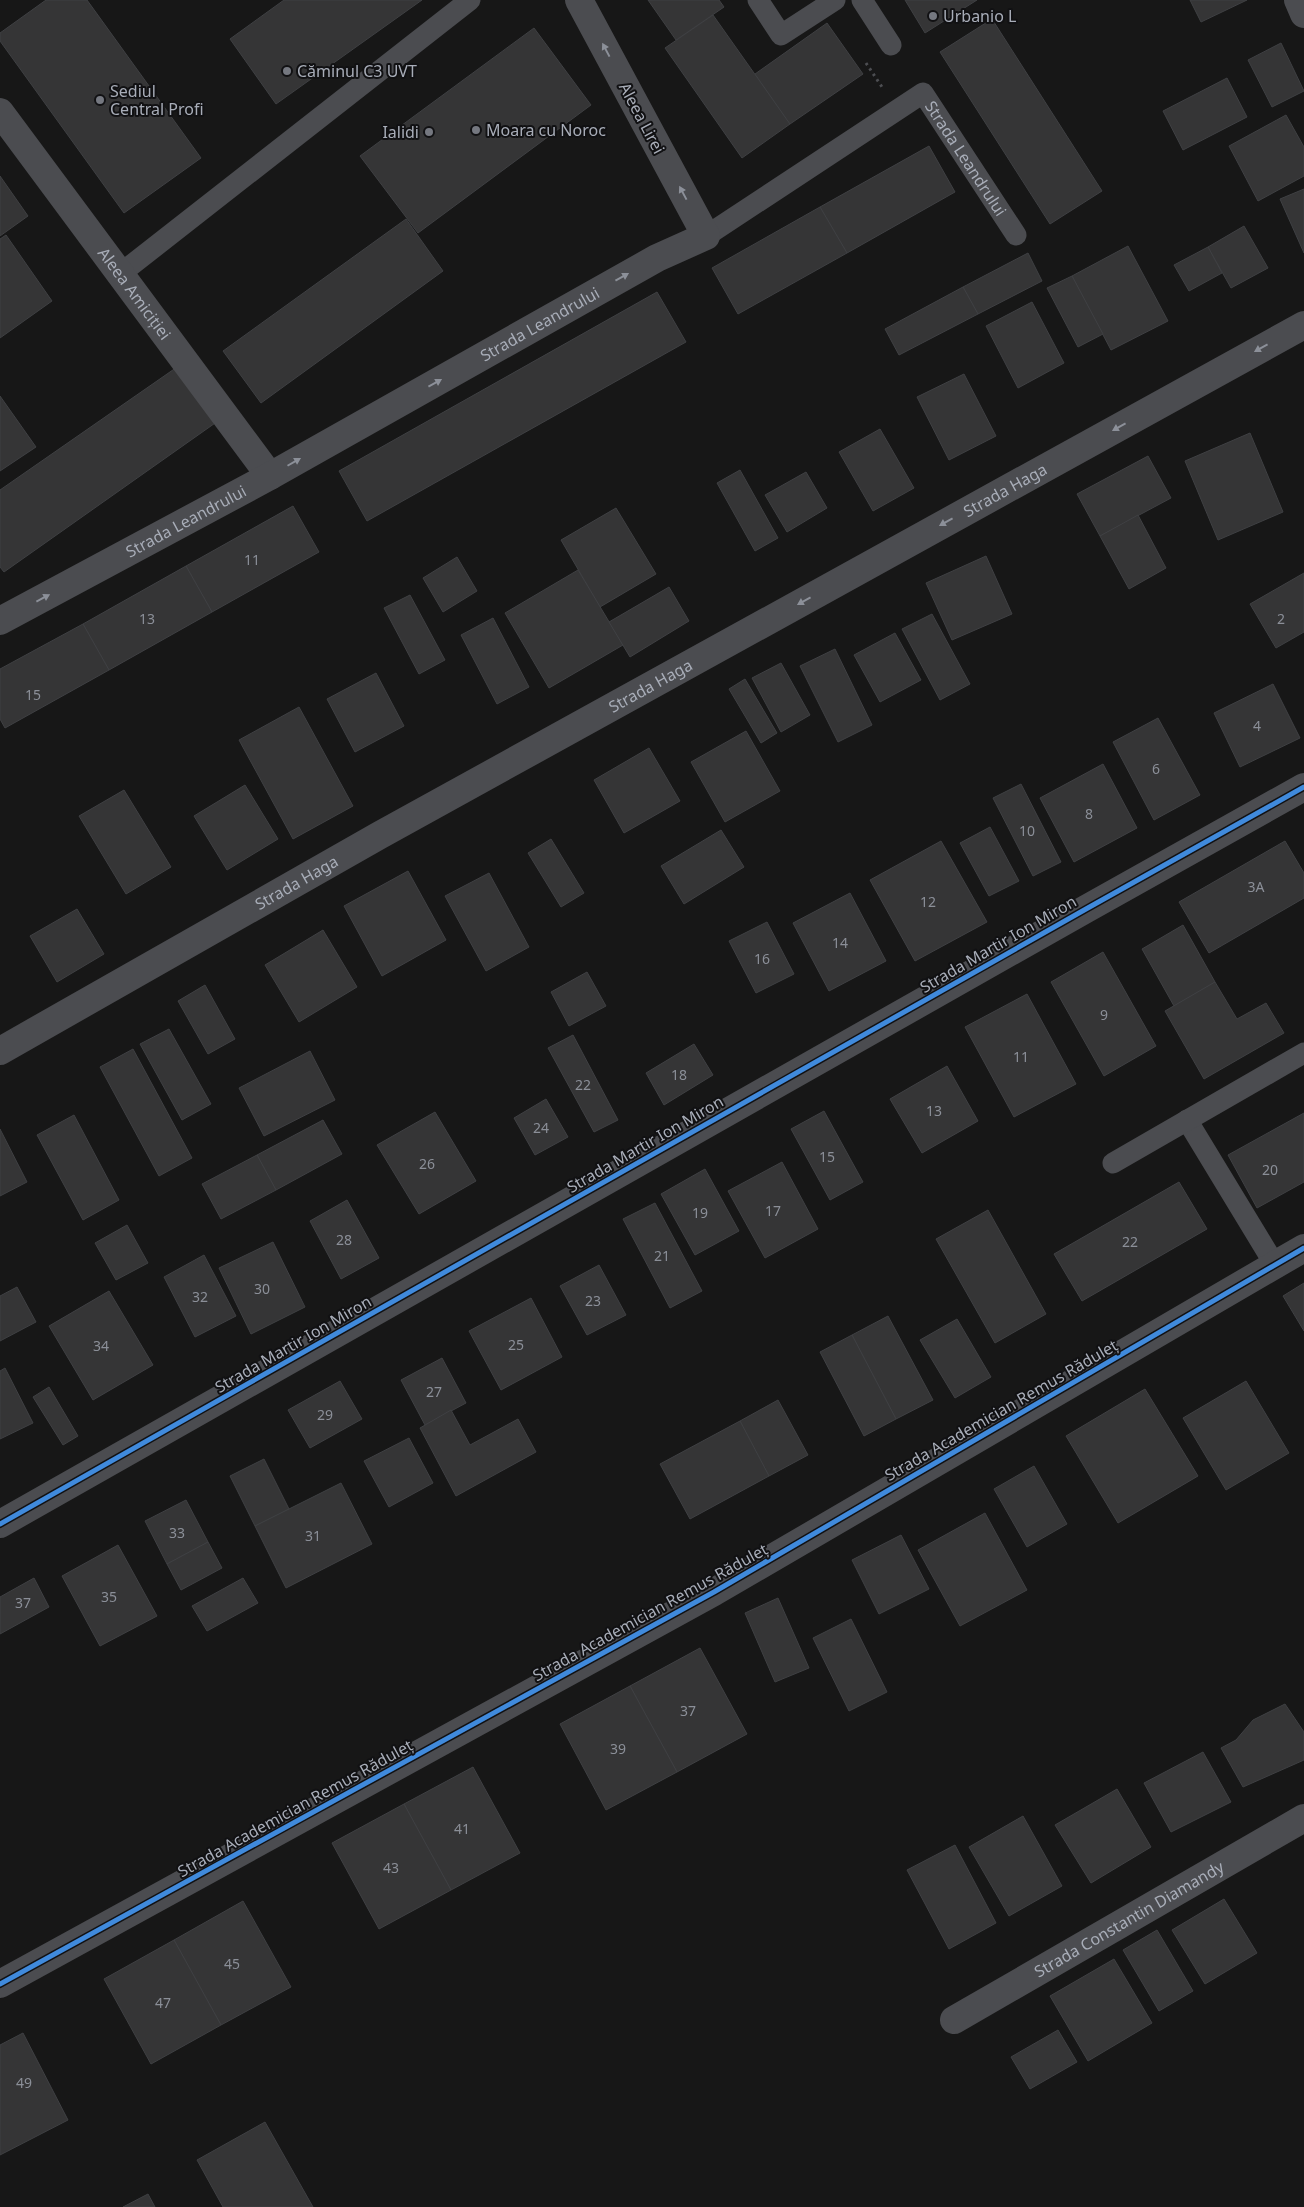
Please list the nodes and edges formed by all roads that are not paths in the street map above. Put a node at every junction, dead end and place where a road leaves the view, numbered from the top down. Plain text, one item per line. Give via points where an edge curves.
1 (470, 0) edge
2 (579, 0) edge
3 (758, 0) edge
4 (835, 0) edge
5 (862, 0) edge
6 (1298, 0) edge
7 (1304, 14) edge
8 (892, 44) dead end
9 (0, 112) edge
10 (1016, 234) dead end
11 (706, 236) junction
12 (120, 274) junction
13 (1304, 325) edge
14 (270, 476) junction
15 (0, 621) edge
16 (1304, 787) edge
17 (0, 1051) edge
18 (1304, 1053) edge
19 (1187, 1120) junction
20 (1113, 1162) dead end
21 (1304, 1248) edge
22 (1276, 1265) junction
23 (0, 1524) edge
24 (1304, 1818) edge
25 (0, 1984) edge
26 (954, 2020) dead end

1 - 12 lane
11 -> 2 street, Aleea Lirei
3 - 4 lane via 781,35
5 - 8 lane
6 - 7 street
9 - 12 street, Aleea Amiciției
10 - 11 lane, Strada Leandrului via 923,94
14 -> 11 street, Strada Leandrului via 657,258
12 - 14 street, Aleea Amiciției
13 -> 17 street, Strada Haga via 388,830
15 -> 14 street, Strada Leandrului
16 - 23 street, Strada Martir Ion Miron
18 - 19 lane
19 - 20 lane
19 - 22 lane
21 - 22 street, Strada Academician Remus Răduleț
22 - 25 street, Strada Academician Remus Răduleț via 714,1592
24 - 26 street, Strada Constantin Diamandy

